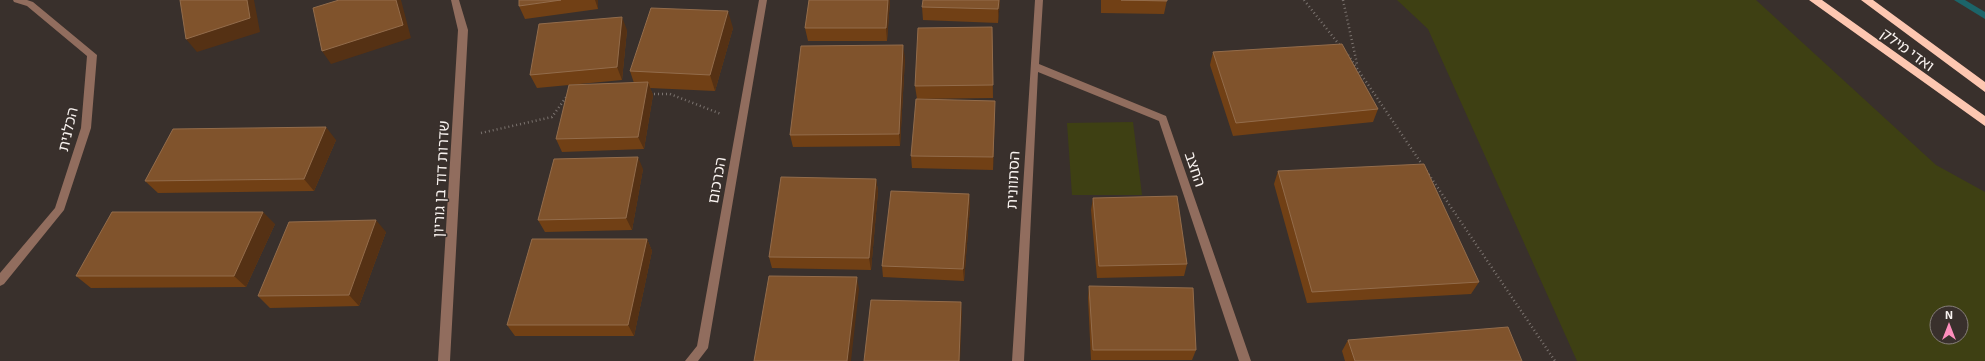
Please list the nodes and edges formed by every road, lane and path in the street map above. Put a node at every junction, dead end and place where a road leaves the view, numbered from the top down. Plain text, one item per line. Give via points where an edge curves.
1 (17, 0) edge
2 (456, 0) edge
3 (763, 0) edge
4 (1039, 0) edge
5 (1304, 0) edge
6 (1343, 0) edge
7 (1814, 0) edge
8 (1866, 0) edge
9 (1342, 48) edge
10 (1347, 54) edge
11 (1034, 66) junction
12 (1357, 66) junction
13 (1985, 88) edge
14 (570, 92) edge
15 (647, 94) edge
16 (741, 122) junction
17 (1985, 122) edge
18 (457, 138) junction
19 (0, 281) edge
20 (444, 361) edge
21 (691, 361) edge
22 (1018, 361) edge
23 (1245, 361) edge
24 (1555, 361) edge

1 - 19 street, הכלנית via 30,4 92,55 86,128 59,210
2 - 18 street, שדרות דוד בן גוריון via 463,30
3 - 16 street, הכרכום
4 - 11 street, הסתוונית
5 - 9 path
6 - 12 path
7 - 17 highway, ואדי מילק
8 - 13 highway, ואדי מילק
10 - 12 path
11 - 22 street, הסתוונית
11 - 23 street, החצב via 1163,119
12 - 24 path
14 - 18 path via 552,117
15 - 16 path via 670,94
16 - 21 street, הכרכום via 702,348
18 - 20 street, שדרות דוד בן גוריון

